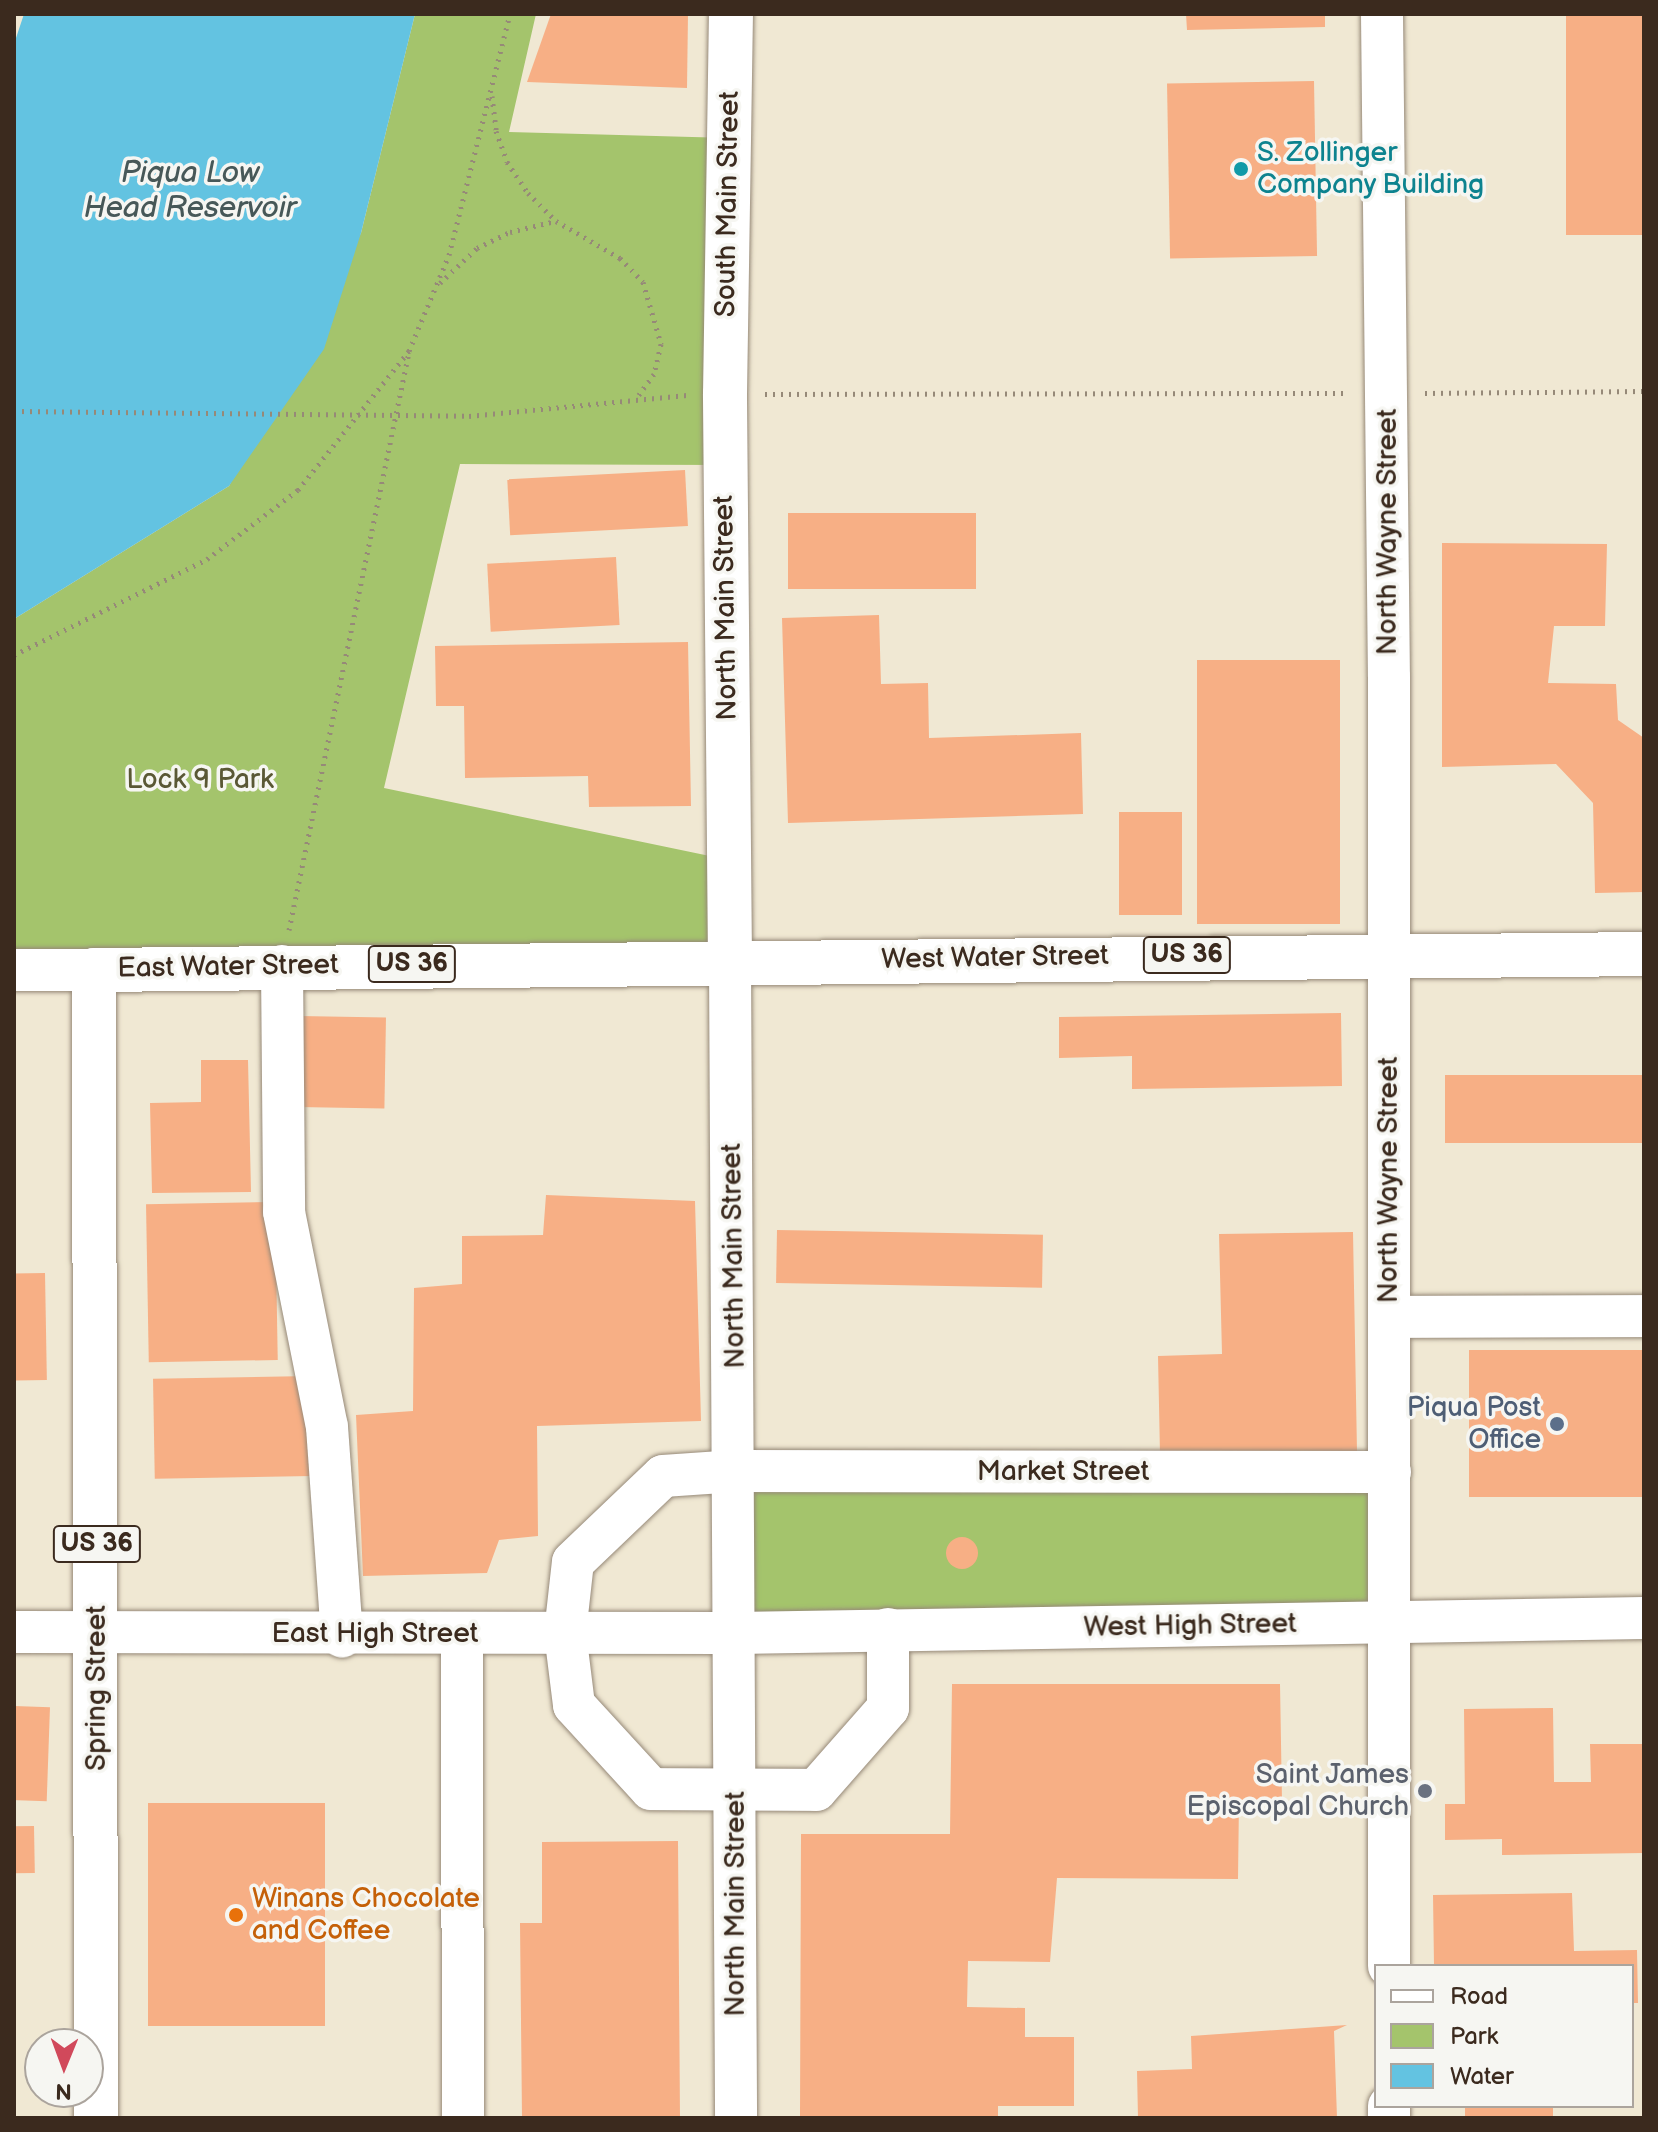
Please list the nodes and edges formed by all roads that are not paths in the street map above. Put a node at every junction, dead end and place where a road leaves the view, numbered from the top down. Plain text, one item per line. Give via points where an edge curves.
1 (731, 14) edge
2 (1382, 14) edge
3 (725, 394) joint
4 (1389, 953) junction
5 (1644, 954) edge
6 (730, 961) junction
7 (282, 966) junction
8 (14, 970) edge
9 (94, 970) junction
10 (1644, 1316) edge
11 (1390, 1317) junction
12 (736, 1471) junction
13 (1390, 1472) junction
14 (1644, 1618) edge
15 (1389, 1624) junction
16 (888, 1629) junction
17 (14, 1632) edge
18 (97, 1632) junction
19 (565, 1633) junction
20 (736, 1633) junction
21 (462, 1634) junction
22 (342, 1636) junction
23 (736, 1793) junction
24 (1389, 1964) edge
25 (96, 2118) edge
26 (463, 2118) edge
27 (736, 2118) edge

1 - 3 main road, South Main Street
2 - 4 street, North Wayne Street
3 - 6 main road, North Main Street
4 - 5 main road, West Water Street / US 36
4 - 6 main road, West Water Street / US 36
4 - 11 street, North Wayne Street
6 - 7 main road, East Water Street / US 36
6 - 12 street, North Main Street
7 - 9 main road, East Water Street / US 36
7 - 22 street via 284,1212 327,1427
8 - 9 street, East Water Street
9 - 18 main road, Spring Street / US 36
10 - 11 street
11 - 13 street, North Wayne Street
12 - 13 street, Market Street
12 - 19 street, Market Street via 663,1476 573,1562
12 - 20 street, North Main Street
13 - 15 street, North Wayne Street
14 - 15 street, West High Street
15 - 16 street, West High Street
15 - 24 street, North Wayne Street
16 - 20 street, West High Street
16 - 23 street, Market Street via 888,1708 816,1790
17 - 18 street, East High Street
18 - 22 street, East High Street
18 - 25 main road, Spring Street / US 36
19 - 20 street, East High Street
19 - 21 street, East High Street
19 - 23 street, Market Street via 574,1705 651,1789
20 - 23 street, North Main Street
21 - 22 street, East High Street
21 - 26 street
23 - 27 street, North Main Street

